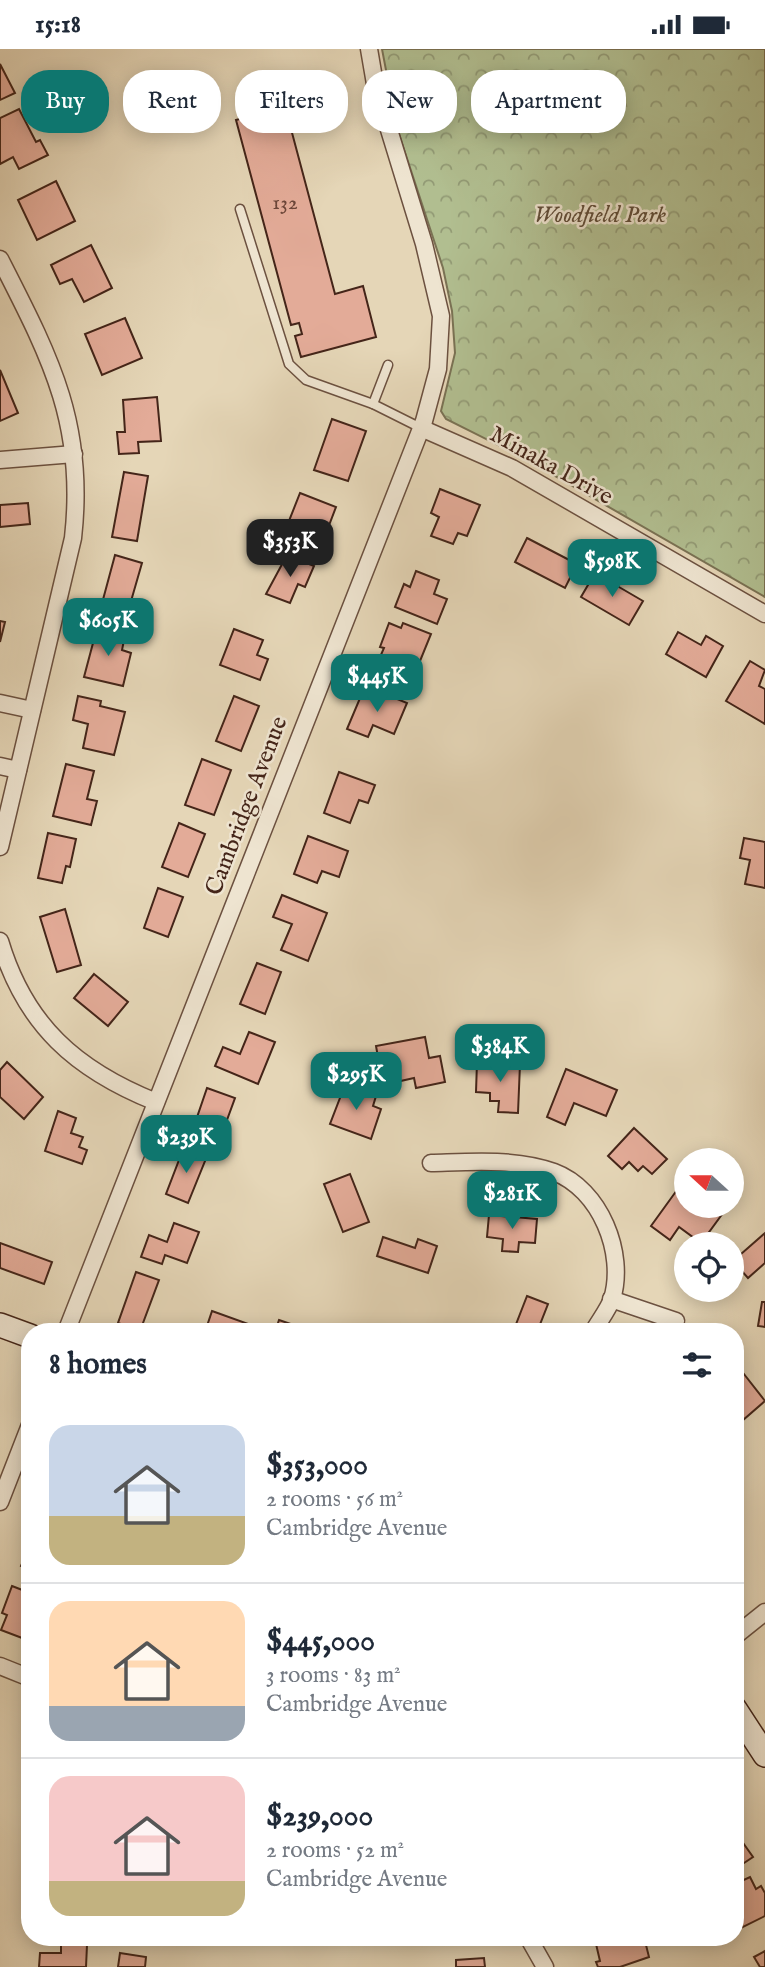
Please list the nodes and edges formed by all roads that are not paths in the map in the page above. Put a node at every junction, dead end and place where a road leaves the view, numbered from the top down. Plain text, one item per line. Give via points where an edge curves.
1 (369, 49) edge
2 (240, 209) dead end
3 (0, 259) edge
4 (388, 365) dead end
5 (373, 404) junction
6 (421, 428) junction
7 (74, 454) junction
8 (0, 460) edge
9 (765, 614) edge
10 (0, 703) edge
11 (32, 710) junction
12 (0, 766) edge
13 (18, 771) junction
14 (0, 846) edge
15 (0, 941) edge
16 (156, 1102) junction
17 (430, 1163) dead end
18 (611, 1299) junction
19 (676, 1321) dead end
20 (70, 1323) edge
21 (598, 1323) edge
22 (0, 1325) edge
23 (21, 1333) edge
24 (21, 1448) edge
25 (0, 1503) edge
26 (765, 1612) edge
27 (744, 1629) edge
28 (0, 1666) edge
29 (21, 1674) edge
30 (744, 1723) edge
31 (765, 1755) edge
32 (533, 1946) edge
33 (545, 1967) edge

1 - 6 street, Cambridge Avenue via 374,84 424,244 441,316 438,369
2 - 5 lane via 289,364 306,380
3 - 7 street via 56,374 68,409
4 - 5 lane
5 - 6 lane
6 - 9 street, Minaka Drive via 512,468
6 - 16 street, Cambridge Avenue
7 - 8 street
7 - 11 street via 77,505 73,538
10 - 11 street
11 - 13 street
12 - 13 street
13 - 14 street
15 - 16 street via 26,1003 56,1041 93,1072
16 - 20 street, Cambridge Avenue
17 - 18 street via 532,1165 569,1180 597,1209 609,1234 615,1266
18 - 19 street
18 - 21 street
22 - 23 street
24 - 25 street
26 - 27 street
28 - 29 street
30 - 31 street
32 - 33 street

